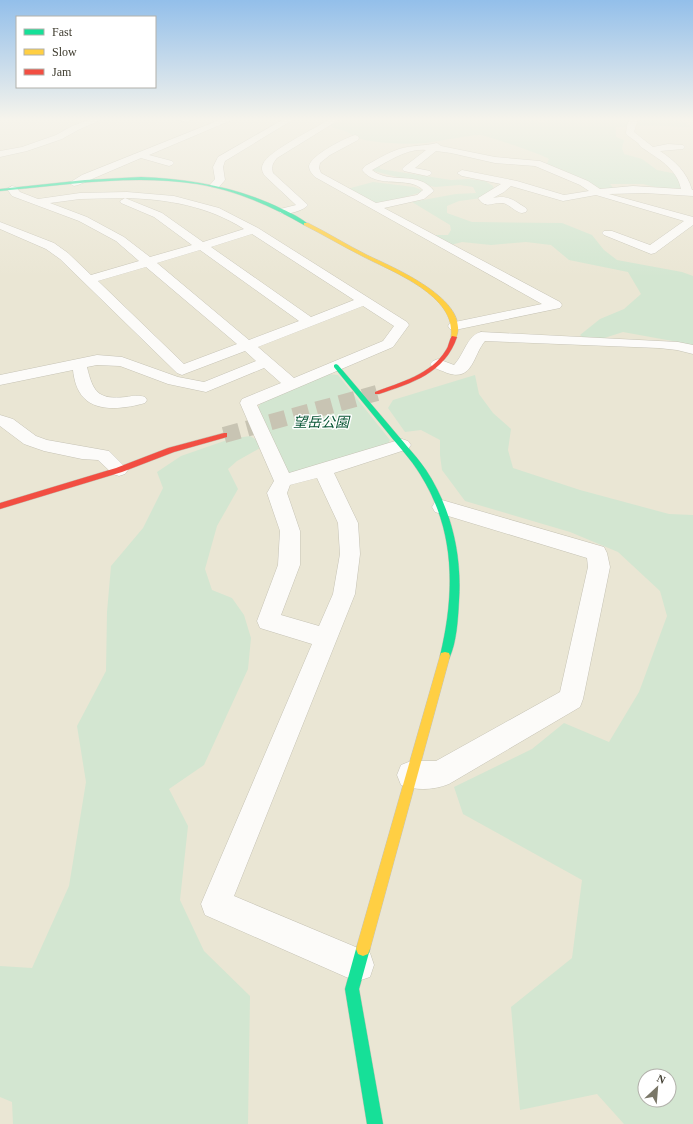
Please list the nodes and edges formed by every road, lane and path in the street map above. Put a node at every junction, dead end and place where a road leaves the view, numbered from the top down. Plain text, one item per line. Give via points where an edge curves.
1 (101, 171) edge
2 (219, 171) edge
3 (267, 171) edge
4 (316, 171) edge
5 (368, 171) edge
6 (420, 171) edge
7 (557, 171) edge
8 (678, 171) edge
9 (428, 173) dead end
10 (462, 173) dead end
11 (74, 183) junction
12 (508, 183) junction
13 (215, 186) junction
14 (6, 190) edge
15 (596, 192) junction
16 (690, 192) edge
17 (109, 195) junction
18 (37, 202) junction
19 (374, 207) junction
20 (522, 210) dead end
21 (284, 212) junction
22 (692, 220) edge
23 (0, 225) edge
24 (254, 230) junction
25 (608, 233) dead end
26 (22, 234) junction
27 (6, 240) dead end
28 (202, 246) junction
29 (147, 262) junction
30 (88, 280) junction
31 (365, 301) junction
32 (309, 322) junction
33 (455, 326) junction
34 (247, 345) junction
35 (693, 350) edge
36 (266, 362) junction
37 (79, 364) junction
38 (438, 364) junction
39 (336, 366) junction
40 (0, 380) edge
41 (292, 385) junction
42 (377, 393) tunnel mouth
43 (139, 400) dead end
44 (0, 420) edge
45 (224, 435) tunnel mouth
46 (402, 445) junction
47 (119, 470) junction
48 (323, 470) junction
49 (283, 481) junction
50 (0, 506) edge
51 (442, 507) junction
52 (326, 638) junction
53 (411, 776) junction
54 (358, 965) junction
55 (375, 1124) edge

1 - 11 street
2 - 13 street via 220,180
3 - 21 street via 303,205
4 - 19 street via 324,179
5 - 19 street via 376,176 418,183 429,190 420,197
6 - 9 street
7 - 15 street via 584,183
8 - 16 street
10 - 12 street
11 - 13 street via 141,179 185,181
11 - 14 street
12 - 15 street via 563,198
12 - 20 street via 503,189 483,198 488,202 504,199
13 - 21 street via 250,195
14 - 18 street
15 - 16 street
15 - 22 street
17 - 18 street
17 - 24 street via 154,197 197,204 215,210
17 - 28 street via 158,215
18 - 29 street via 98,226 120,239
19 - 33 street via 555,305
21 - 33 street via 431,293 447,308
22 - 25 street via 651,250
23 - 26 street
24 - 28 street
24 - 31 street
26 - 27 street
26 - 30 street via 50,246
28 - 29 street
28 - 32 street
29 - 30 street
29 - 34 street
30 - 34 street via 182,370
31 - 32 street
31 - 39 street via 402,325 388,344
32 - 34 street
33 - 38 street via 455,341
34 - 36 street
35 - 38 street via 659,344 481,336 468,361 457,371
36 - 37 street via 206,387 174,381 122,362 97,360
36 - 41 street
37 - 40 street
37 - 43 street via 86,390 94,398 120,403
38 - 42 street via 421,375
39 - 41 street
39 - 46 street
41 - 49 street via 248,403
44 - 47 street via 44,446 103,454
45 - 47 street via 170,450
46 - 48 street
46 - 51 street via 426,476
47 - 50 street
48 - 49 street
48 - 52 street via 348,523 350,554 344,594
49 - 52 street via 277,493 290,531 289,565 268,621
51 - 53 street via 455,563 456,602 451,635
51 - 53 street via 597,553 599,567 571,699 439,774
52 - 54 street via 216,904
53 - 54 street
54 - 55 street via 352,989

